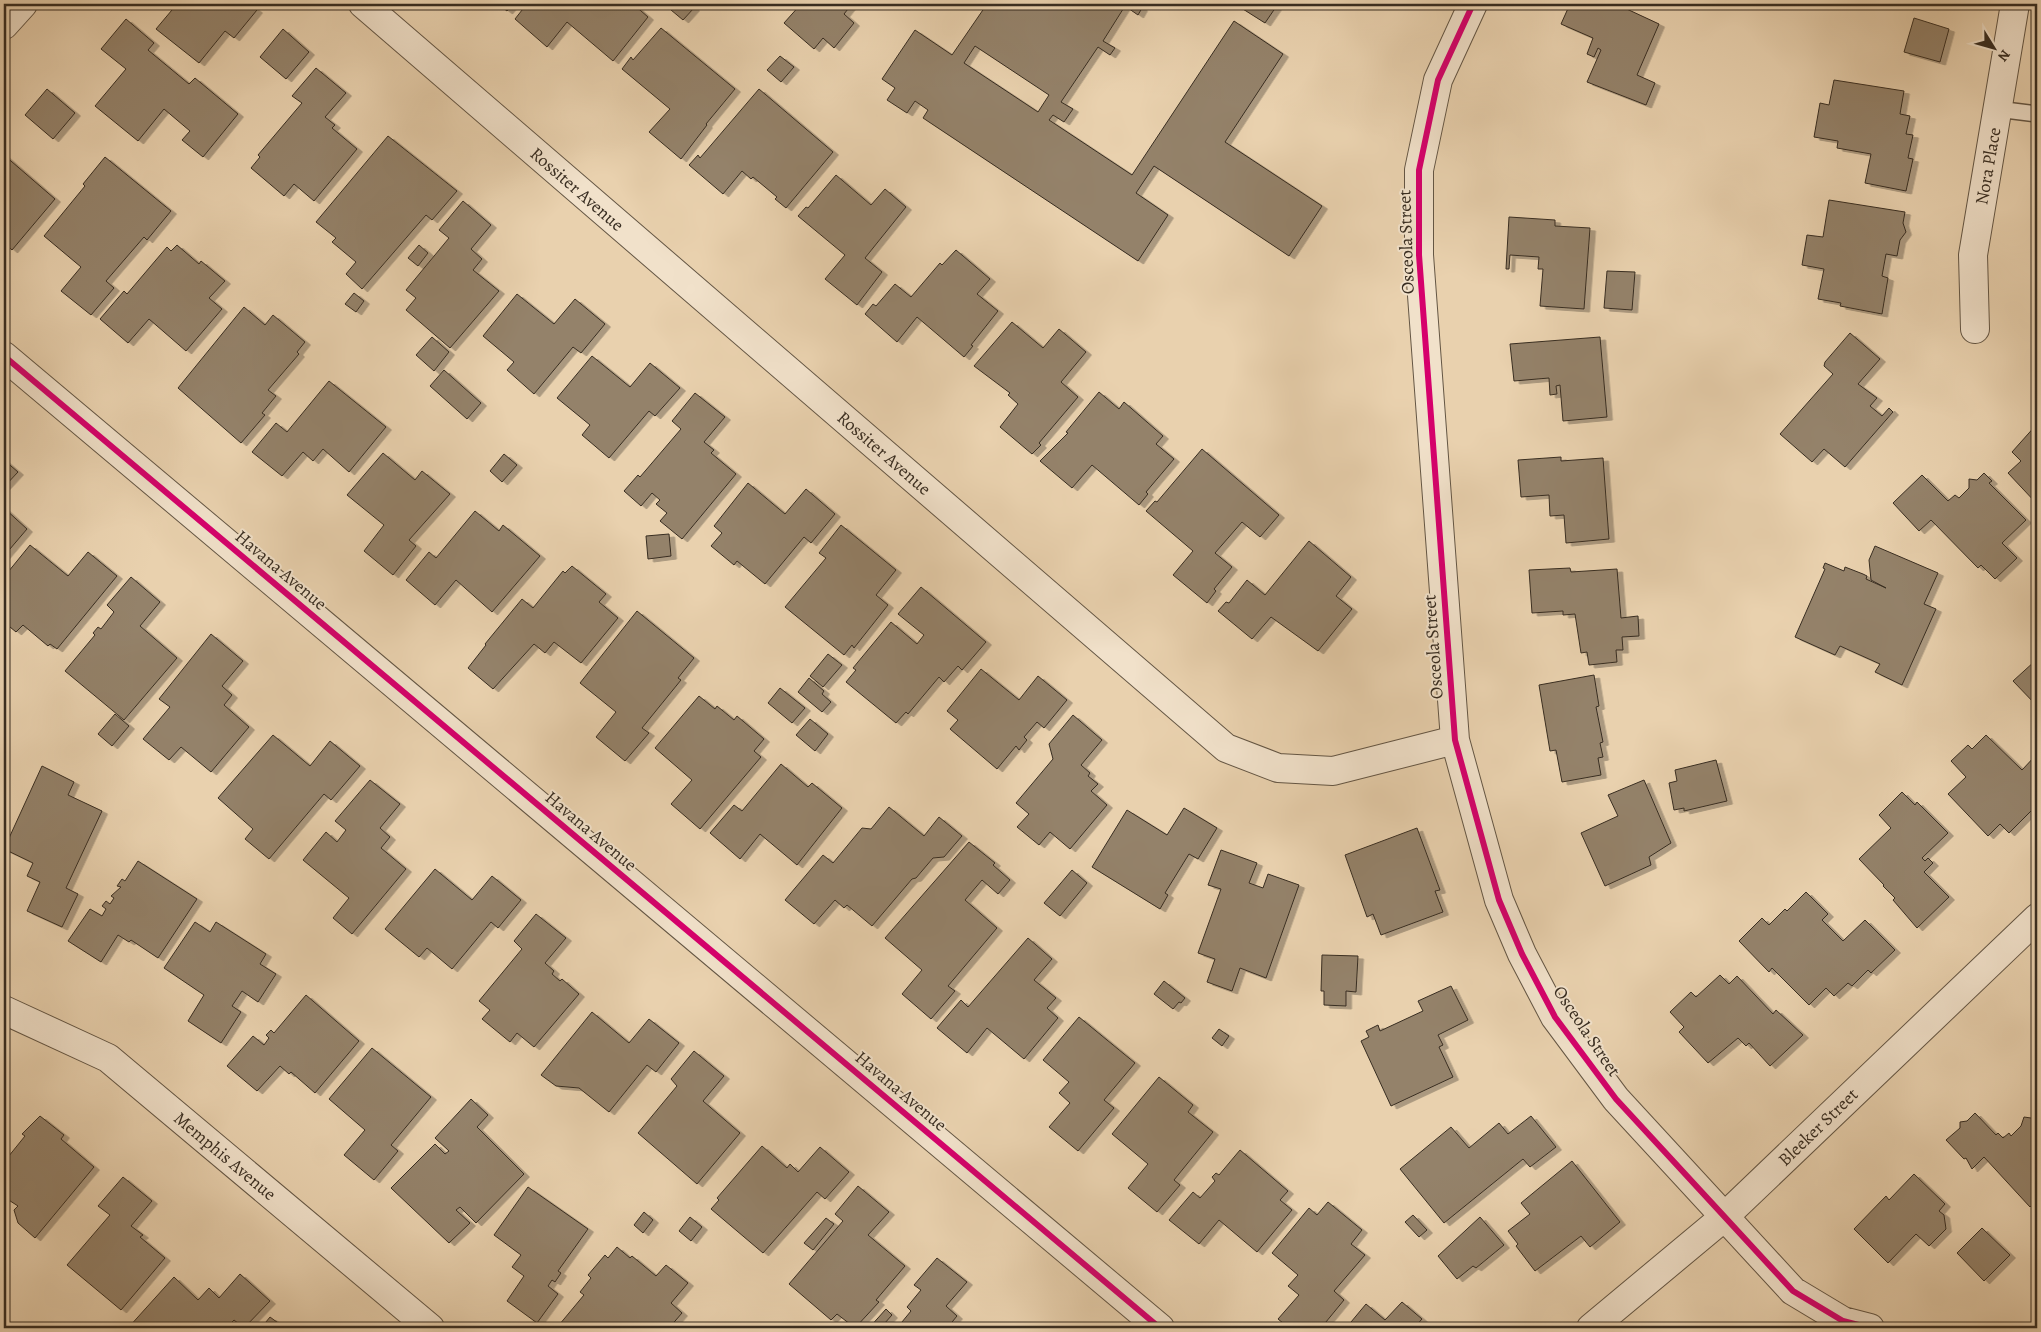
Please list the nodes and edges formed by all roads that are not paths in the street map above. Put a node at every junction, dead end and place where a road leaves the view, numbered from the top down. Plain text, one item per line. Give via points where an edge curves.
1 (23, 4) edge
2 (363, 4) edge
3 (1473, 4) edge
4 (2015, 4) edge
5 (4, 26) edge
6 (1997, 109) junction
7 (2037, 114) edge
8 (1975, 329) dead end
9 (4, 356) edge
10 (1455, 740) junction
11 (2037, 918) edge
12 (4, 1010) edge
13 (1723, 1218) junction
14 (430, 1328) edge
15 (1160, 1328) edge
16 (1591, 1328) edge
17 (1870, 1328) edge

1 - 5 street
2 - 10 street, Rossiter Avenue via 1226,748 1278,768 1334,772
3 - 10 street, Osceola Street via 1438,80 1419,170 1419,256
4 - 6 street, Nora Place
6 - 7 lane
6 - 8 street, Nora Place via 1972,254
9 - 15 street, Havana Avenue
10 - 13 street, Osceola Street via 1499,900 1522,954 1555,1017 1616,1099
11 - 13 street, Bleeker Street
12 - 14 street, Memphis Avenue via 108,1058
13 - 16 street, Bleeker Street
13 - 17 street, Osceola Street via 1793,1292 1843,1321

